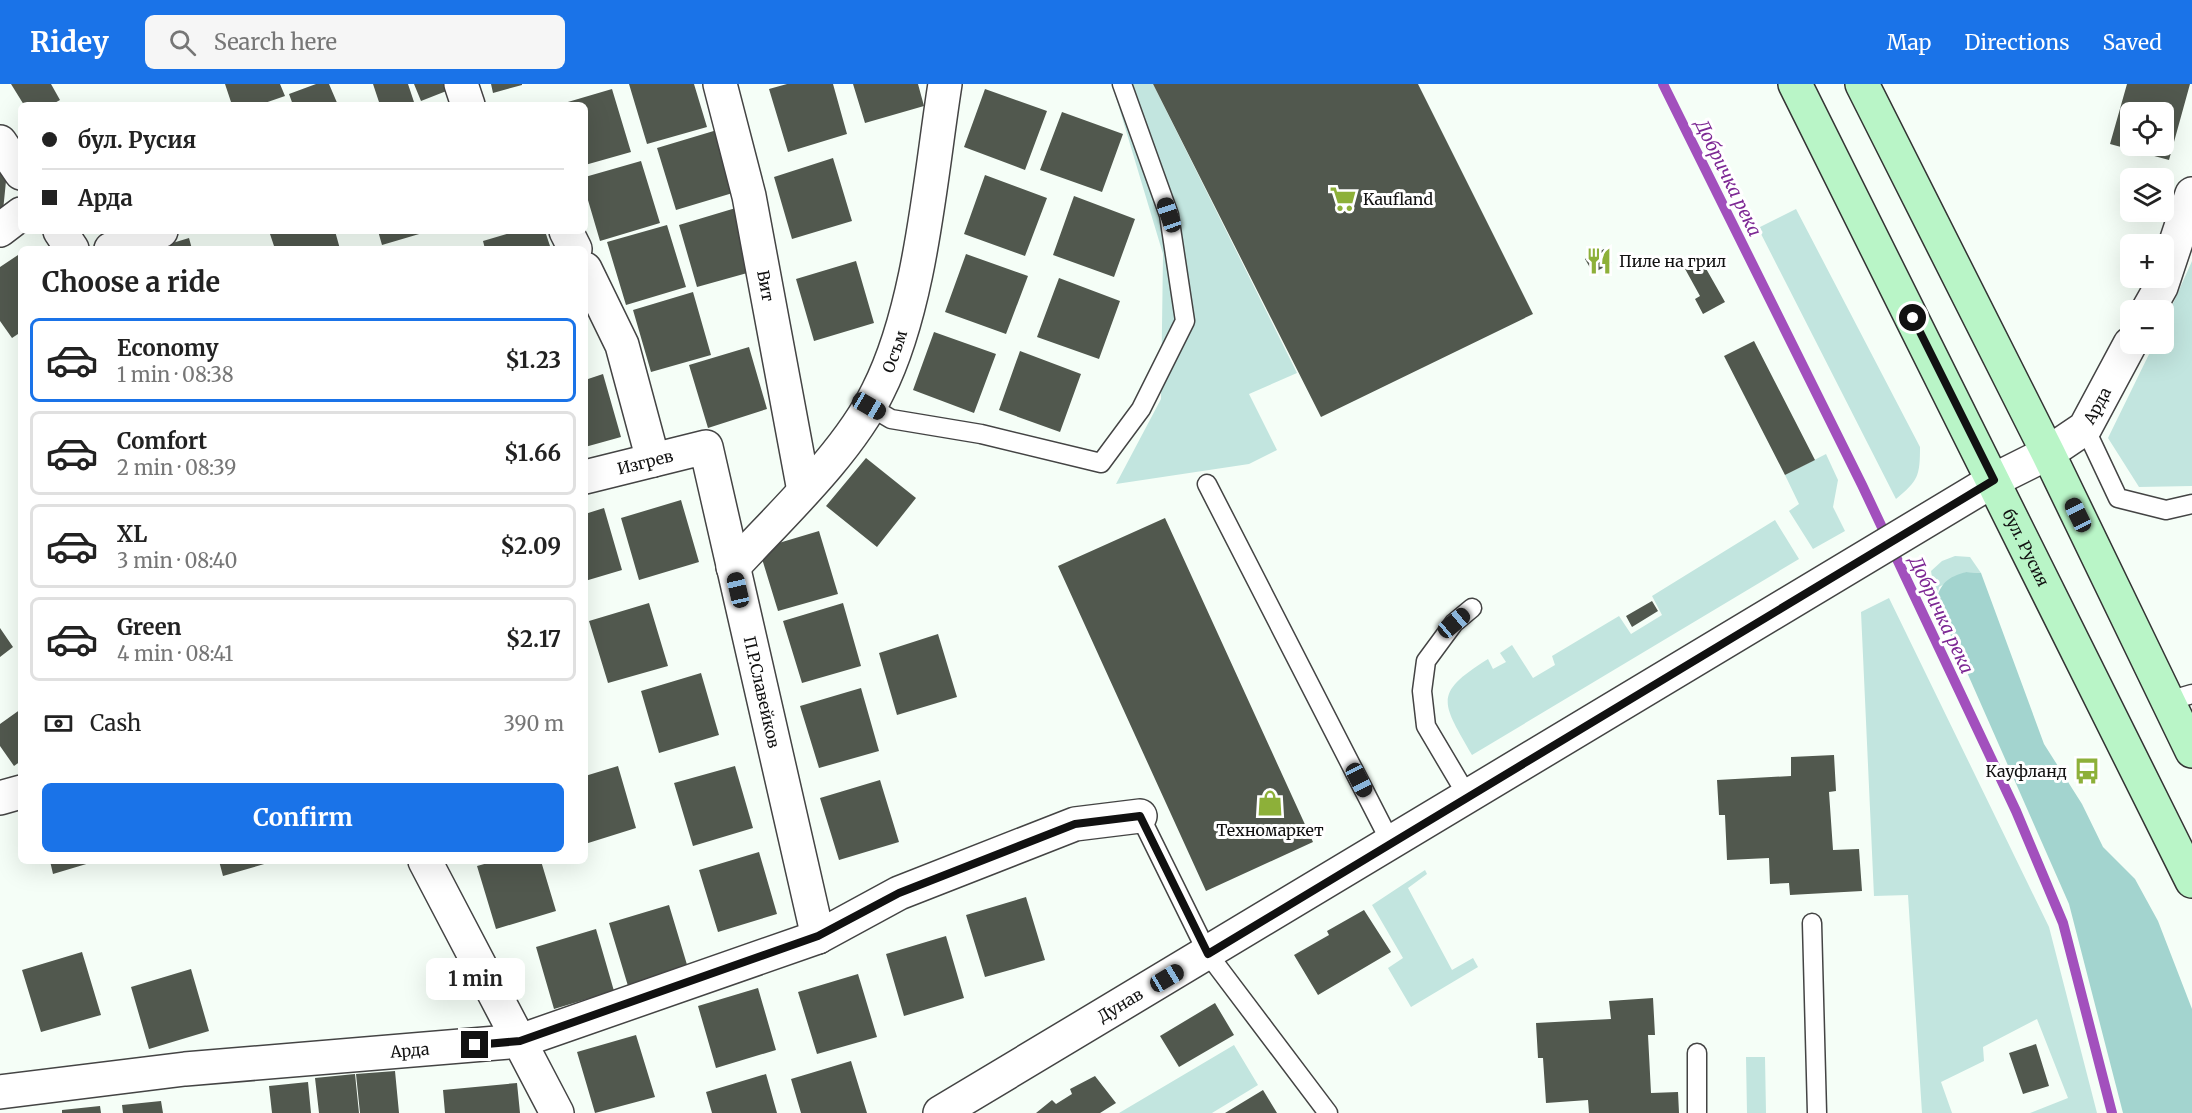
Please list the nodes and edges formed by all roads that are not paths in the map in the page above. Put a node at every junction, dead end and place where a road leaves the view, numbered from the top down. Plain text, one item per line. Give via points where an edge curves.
1 (461, 84) edge
2 (720, 84) edge
3 (945, 84) edge
4 (1122, 84) edge
5 (1795, 84) edge
6 (1862, 84) edge
7 (467, 102) edge
8 (0, 142) edge
9 (18, 169) edge
10 (2192, 194) edge
11 (18, 216) edge
12 (0, 230) edge
13 (153, 234) edge
14 (119, 246) edge
15 (588, 275) edge
16 (2153, 300) edge
17 (2125, 354) edge
18 (869, 406) junction
19 (2085, 428) junction
20 (706, 447) joint
21 (2048, 453) junction
22 (653, 460) junction
23 (588, 476) edge
24 (1994, 480) junction
25 (1207, 484) dead end
26 (804, 490) junction
27 (2192, 504) edge
28 (733, 567) junction
29 (1472, 608) dead end
30 (2180, 698) edge
31 (2192, 751) edge
32 (18, 793) edge
33 (1468, 797) junction
34 (0, 798) edge
35 (1140, 816) joint
36 (1391, 843) junction
37 (427, 864) edge
38 (2192, 881) edge
39 (1812, 923) dead end
40 (818, 936) junction
41 (1208, 954) junction
42 (520, 1041) junction
43 (1697, 1053) dead end
44 (0, 1092) edge
45 (557, 1113) edge
46 (942, 1113) edge
47 (1328, 1113) edge
48 (1697, 1113) edge
49 (1817, 1113) edge

1 - 7 street
2 - 26 street, Вит via 751,208
3 - 18 street, Осъм via 917,262 900,338
4 - 18 lane via 1169,215 1185,321 1141,409 1101,463 981,434 891,419
5 - 24 main road, бул. Русия
6 - 21 main road
8 - 9 street
10 - 16 street
11 - 12 street
13 - 14 street
15 - 22 street via 622,345
17 - 19 street, Арда
18 - 26 street, Осъм
19 - 21 street, Арда
19 - 27 lane via 2118,498 2166,510
20 - 22 street, Изгрев
20 - 28 street, П.Р.Славейков
21 - 24 street, Арда
21 - 30 main road
22 - 23 street, Изгрев
24 - 33 street, Дунав
24 - 38 main road, бул. Русия
25 - 36 lane
26 - 28 street, Осъм
28 - 40 street, П.Р.Славейков
29 - 33 lane via 1454,623 1426,660 1422,691 1426,726
30 - 31 main road
32 - 34 street
33 - 36 street, Дунав
35 - 40 street, Арда via 1075,824 899,893
35 - 41 lane
36 - 41 street, Дунав
37 - 42 street
39 - 49 lane
40 - 42 street, Арда
41 - 46 street, Дунав
41 - 47 lane
42 - 44 street, Арда via 185,1069
42 - 45 street
43 - 48 lane

